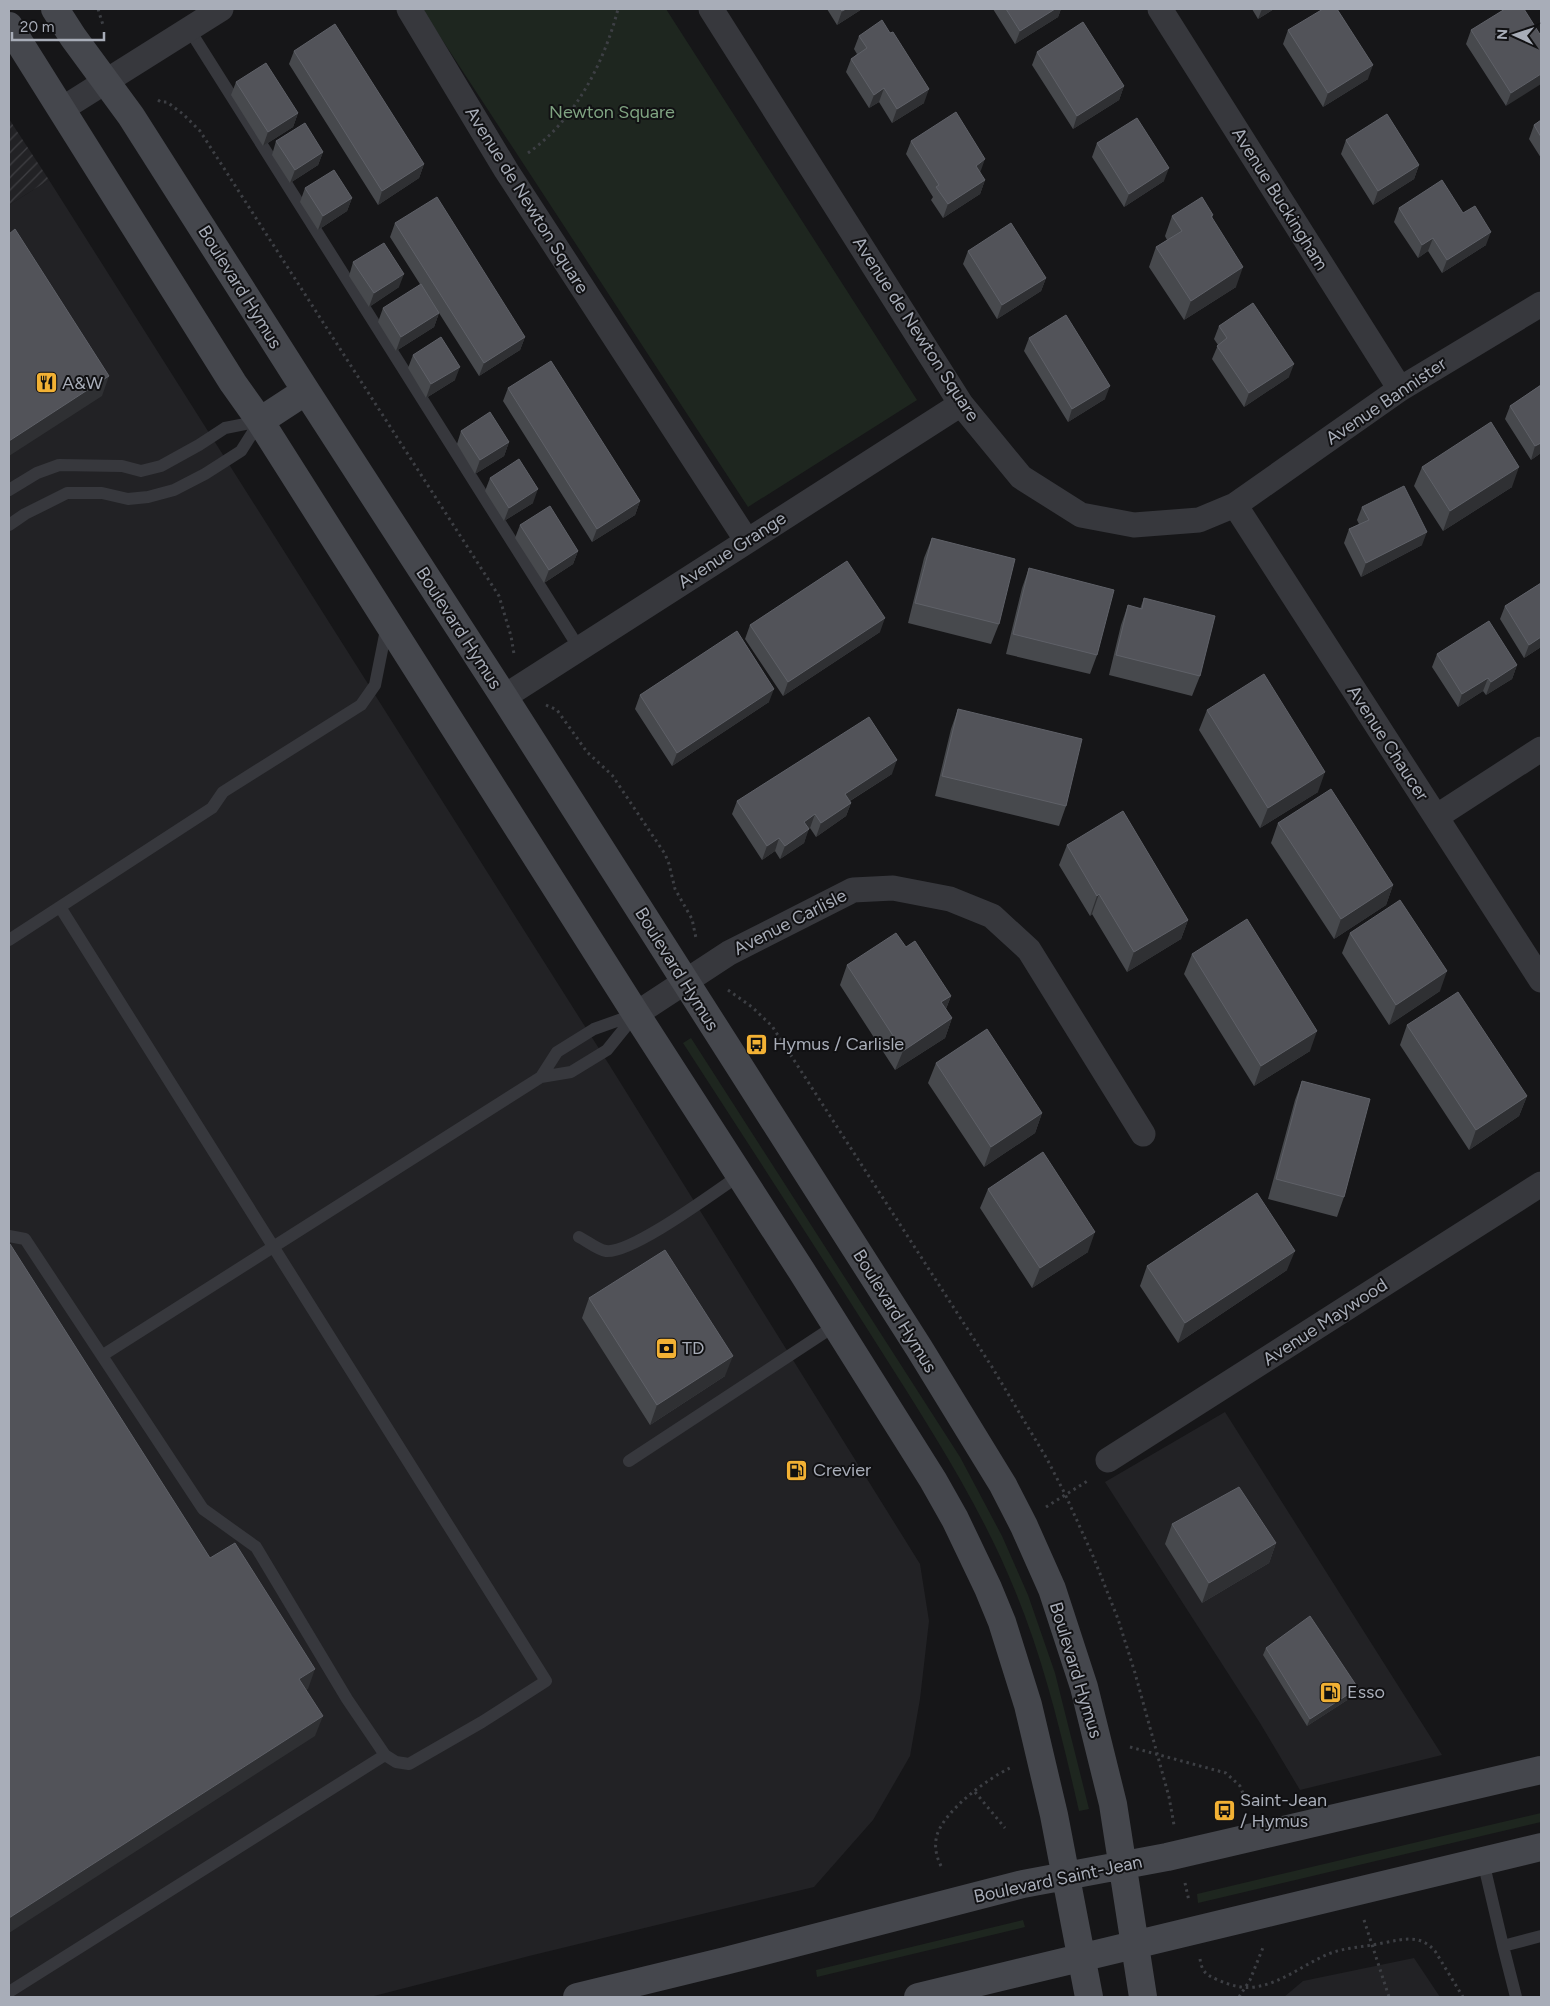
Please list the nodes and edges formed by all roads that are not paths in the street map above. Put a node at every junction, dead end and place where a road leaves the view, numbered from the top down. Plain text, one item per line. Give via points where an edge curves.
1 (55, 9) edge
2 (221, 9) edge
3 (409, 9) edge
4 (711, 9) edge
5 (1160, 9) edge
6 (9, 26) edge
7 (189, 29) junction
8 (105, 82) junction
9 (62, 109) junction
10 (1541, 304) edge
11 (1400, 389) junction
12 (306, 391) junction
13 (961, 404) junction
14 (260, 421) junction
15 (9, 490) edge
16 (1235, 506) junction
17 (9, 525) edge
18 (747, 541) junction
19 (388, 623) junction
20 (579, 648) junction
21 (504, 697) junction
22 (1541, 750) edge
23 (1436, 817) junction
24 (60, 907) junction
25 (9, 940) edge
26 (1541, 980) edge
27 (685, 983) junction
28 (636, 1014) junction
29 (541, 1077) junction
30 (1143, 1134) dead end
31 (740, 1175) junction
32 (1541, 1184) edge
33 (9, 1236) edge
34 (579, 1236) dead end
35 (272, 1246) junction
36 (836, 1325) junction
37 (103, 1355) junction
38 (1108, 1460) dead end
39 (629, 1461) dead end
40 (385, 1755) junction
41 (1541, 1770) edge
42 (1541, 1848) edge
43 (1483, 1861) junction
44 (1122, 1866) junction
45 (1066, 1876) junction
46 (1541, 1936) edge
47 (1134, 1945) junction
48 (1503, 1946) junction
49 (1081, 1958) junction
50 (9, 1992) edge
51 (577, 1997) edge
52 (918, 1997) edge
53 (1090, 1997) edge
54 (1143, 1997) edge
55 (1516, 1997) edge

1 - 8 street, Boulevard Hymus
2 - 7 street
3 - 18 street, Avenue de Newton Square via 506,170
4 - 13 street, Avenue de Newton Square
5 - 11 street, Avenue Buckingham
6 - 9 street
7 - 8 street
7 - 20 lane
8 - 9 street
8 - 12 street, Boulevard Hymus via 131,116
9 - 14 street
10 - 11 street, Avenue Bannister
11 - 16 street, Avenue Bannister
12 - 14 street
12 - 21 street, Boulevard Hymus
13 - 16 street, Avenue de Newton Square via 1021,477 1081,515 1134,525 1200,520
13 - 18 street, Avenue Grange
14 - 15 lane via 225,428 161,466 141,471 122,466 59,465 37,473
14 - 17 lane via 241,451 174,490 128,499 102,493 67,493
14 - 19 street
16 - 23 street, Avenue Chaucer
18 - 20 street, Avenue Grange
19 - 24 lane via 375,685 361,705 223,792 212,808
19 - 28 street
20 - 21 street, Avenue Grange
21 - 27 street, Boulevard Hymus
22 - 23 street
23 - 26 street, Avenue Chaucer
24 - 25 lane
24 - 35 lane
27 - 28 street, Avenue Carlisle
27 - 30 street, Avenue Carlisle via 729,953 853,890 893,888 950,899 992,916 1029,950
27 - 44 street, Boulevard Hymus via 919,1348 982,1449 1024,1526 1062,1617 1084,1687 1112,1804
28 - 29 lane via 594,1030 557,1052
28 - 29 lane via 608,1050 571,1072
28 - 31 street
29 - 35 lane
31 - 34 lane via 659,1229 622,1249 606,1251
31 - 36 street
32 - 38 street, Avenue Maywood
33 - 37 lane via 25,1239
35 - 37 lane
35 - 40 lane via 546,1681 409,1764 396,1762
36 - 39 lane
36 - 45 street via 934,1480 988,1588 1028,1705
37 - 40 lane via 203,1509 256,1547 347,1699
40 - 50 lane
41 - 44 street, Boulevard Saint-Jean
42 - 43 street
43 - 47 street
43 - 48 lane
44 - 45 street, Boulevard Saint-Jean
44 - 47 street, Boulevard Hymus
45 - 49 street
45 - 51 street, Boulevard Saint-Jean via 1023,1884
46 - 48 lane
47 - 49 street
47 - 54 street, Boulevard Hymus
48 - 55 lane
49 - 52 street
49 - 53 street

